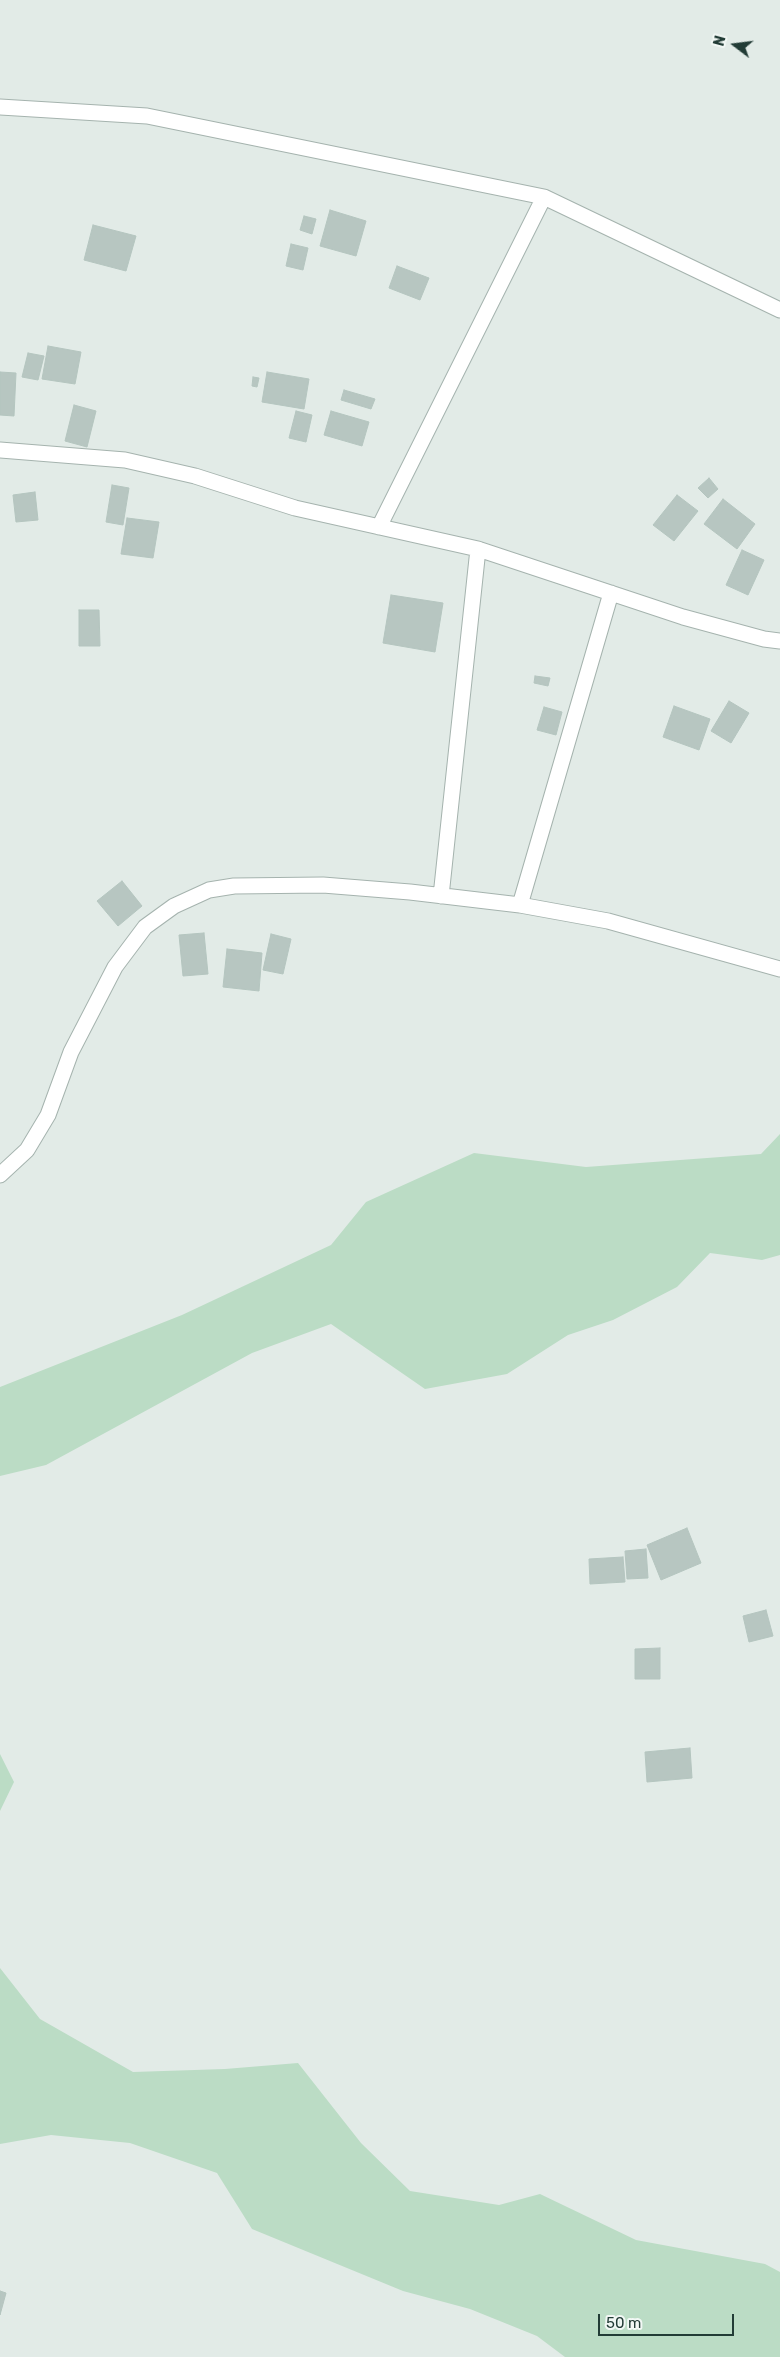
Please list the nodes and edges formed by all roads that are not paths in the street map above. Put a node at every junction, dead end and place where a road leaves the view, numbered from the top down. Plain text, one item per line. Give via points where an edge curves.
1 (0, 107) edge
2 (544, 197) junction
3 (780, 310) edge
4 (0, 450) edge
5 (379, 527) junction
6 (478, 549) junction
7 (611, 593) junction
8 (780, 641) edge
9 (441, 896) junction
10 (520, 905) junction
11 (780, 970) edge
12 (0, 1175) edge

1 - 2 street via 147,116
2 - 3 street
2 - 5 street
4 - 5 street via 125,460 195,476 296,508
5 - 6 street
6 - 7 street
6 - 9 street
7 - 8 street via 683,617
7 - 10 street
9 - 10 street
9 - 12 street via 323,885 234,886 209,890 174,906 146,927 115,967 71,1052 48,1115 36,1137
10 - 11 street via 608,921

